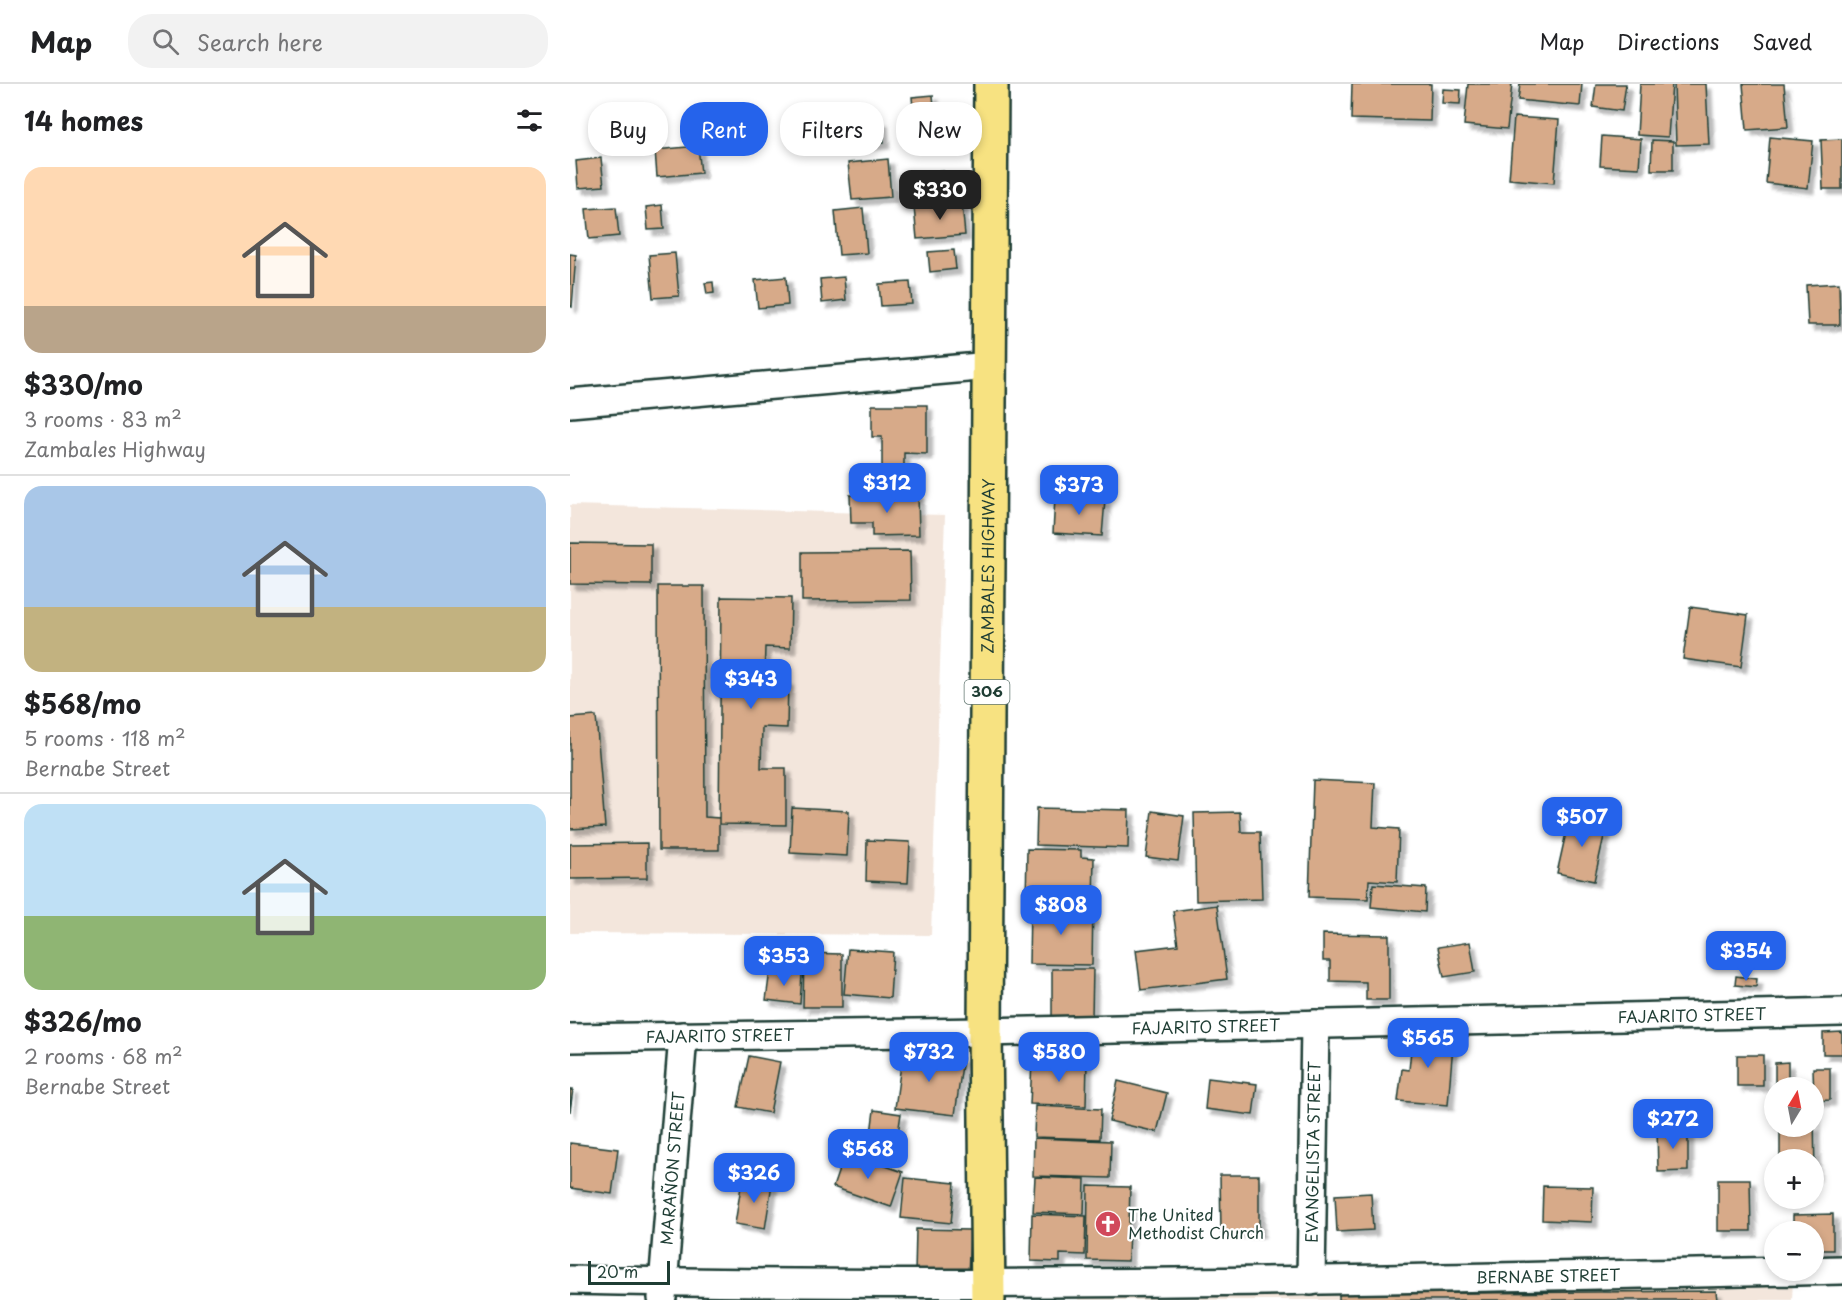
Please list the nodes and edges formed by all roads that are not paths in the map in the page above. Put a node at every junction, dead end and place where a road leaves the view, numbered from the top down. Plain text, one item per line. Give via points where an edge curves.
1 (991, 84) edge
2 (990, 366) junction
3 (570, 404) edge
4 (1842, 1012) edge
5 (1315, 1024) junction
6 (985, 1032) junction
7 (683, 1036) junction
8 (570, 1038) edge
9 (1842, 1270) edge
10 (570, 1280) edge
11 (1311, 1281) junction
12 (662, 1291) edge
13 (988, 1292) edge

1 - 2 main road, ZAMBALES HIGHWAY / 306
2 - 3 street
2 - 6 main road, ZAMBALES HIGHWAY / 306
4 - 5 street, FAJARITO STREET
5 - 6 street, FAJARITO STREET
5 - 11 street, EVANGELISTA STREET
6 - 7 street, FAJARITO STREET
6 - 13 main road, ZAMBALES HIGHWAY / 306
7 - 8 street, FAJARITO STREET
7 - 12 street, MARAÑON STREET
9 - 11 street, BERNABE STREET
10 - 12 street, BERNABE STREET
11 - 13 street, BERNABE STREET
12 - 13 street, BERNABE STREET

